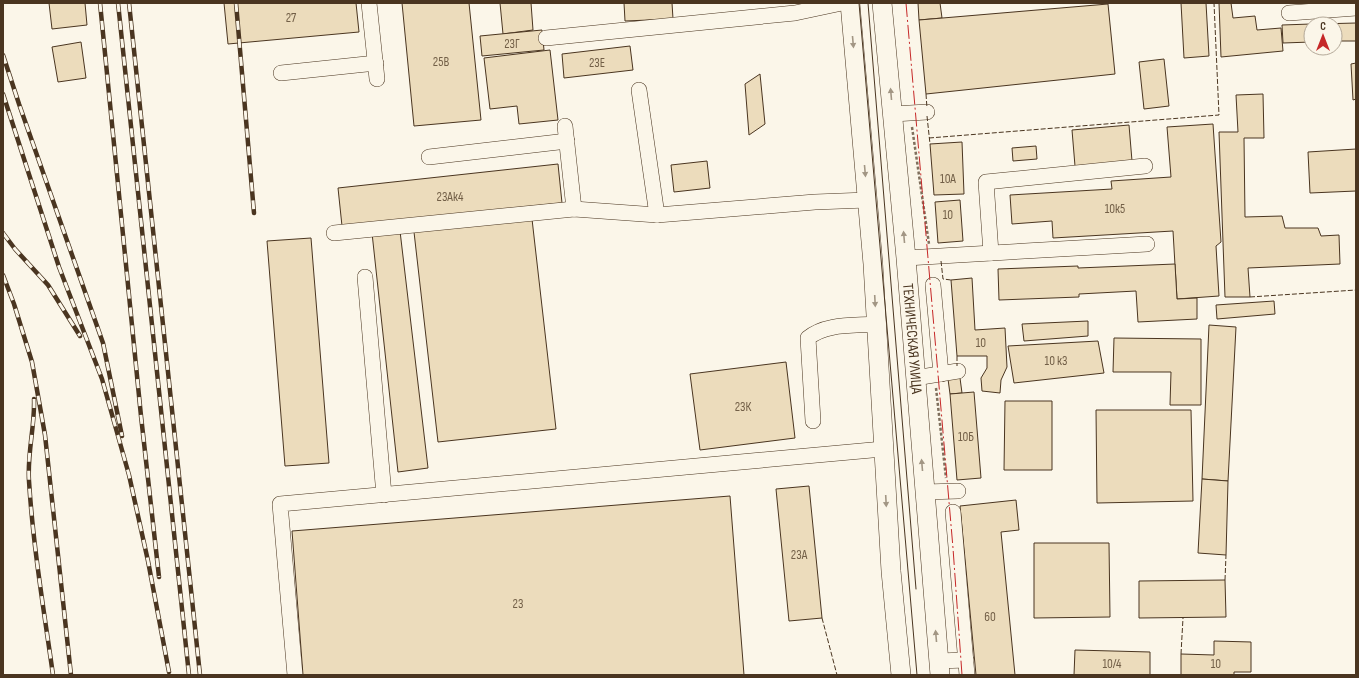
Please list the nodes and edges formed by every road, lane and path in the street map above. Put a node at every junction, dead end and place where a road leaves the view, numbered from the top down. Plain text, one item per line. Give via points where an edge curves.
1 (369, 3) edge
2 (842, 3) edge
3 (850, 3) edge
4 (882, 3) edge
5 (813, 5) edge
6 (1356, 8) edge
7 (1289, 13) dead end
8 (546, 38) dead end
9 (376, 63) junction
10 (281, 73) dead end
11 (377, 78) dead end
12 (640, 90) dead end
13 (927, 112) dead end
14 (893, 114) junction
15 (429, 157) dead end
16 (1145, 166) dead end
17 (867, 200) junction
18 (574, 209) junction
19 (658, 215) junction
20 (334, 233) dead end
21 (1147, 244) dead end
22 (991, 253) junction
23 (906, 258) junction
24 (365, 277) dead end
25 (933, 285) dead end
26 (876, 324) junction
27 (958, 371) dead end
28 (941, 374) junction
29 (915, 378) junction
30 (813, 421) dead end
31 (883, 449) junction
32 (958, 491) dead end
33 (924, 492) junction
34 (384, 495) junction
35 (953, 512) dead end
36 (939, 668) edge
37 (967, 668) edge
38 (295, 675) edge
39 (901, 675) edge

1 - 9 lane
2 - 5 lane
3 -> 17 main road
14 -> 4 main road, ТЕХНИЧЕСКАЯ УЛИЦА
5 - 8 lane via 795,13
6 - 7 lane
9 - 10 lane
9 - 11 lane
12 - 19 lane
13 - 14 lane
23 -> 14 main road, ТЕХНИЧЕСКАЯ УЛИЦА
15 - 18 lane via 566,134
16 - 22 lane via 986,182
17 - 19 lane
17 -> 26 main road
18 - 19 lane
18 - 20 lane
21 - 22 lane
22 - 23 lane
23 - 29 main road, ТЕХНИЧЕСКАЯ УЛИЦА
24 - 34 lane
25 - 28 lane
26 - 30 lane via 826,328 808,338
26 - 31 main road
27 - 28 lane
28 - 29 lane
33 -> 29 main road, ТЕХНИЧЕСКАЯ УЛИЦА
31 - 34 lane
31 -> 39 main road
32 - 33 lane
36 -> 33 main road, ТЕХНИЧЕСКАЯ УЛИЦА
34 - 38 lane via 280,504
35 - 37 lane
36 - 37 lane

